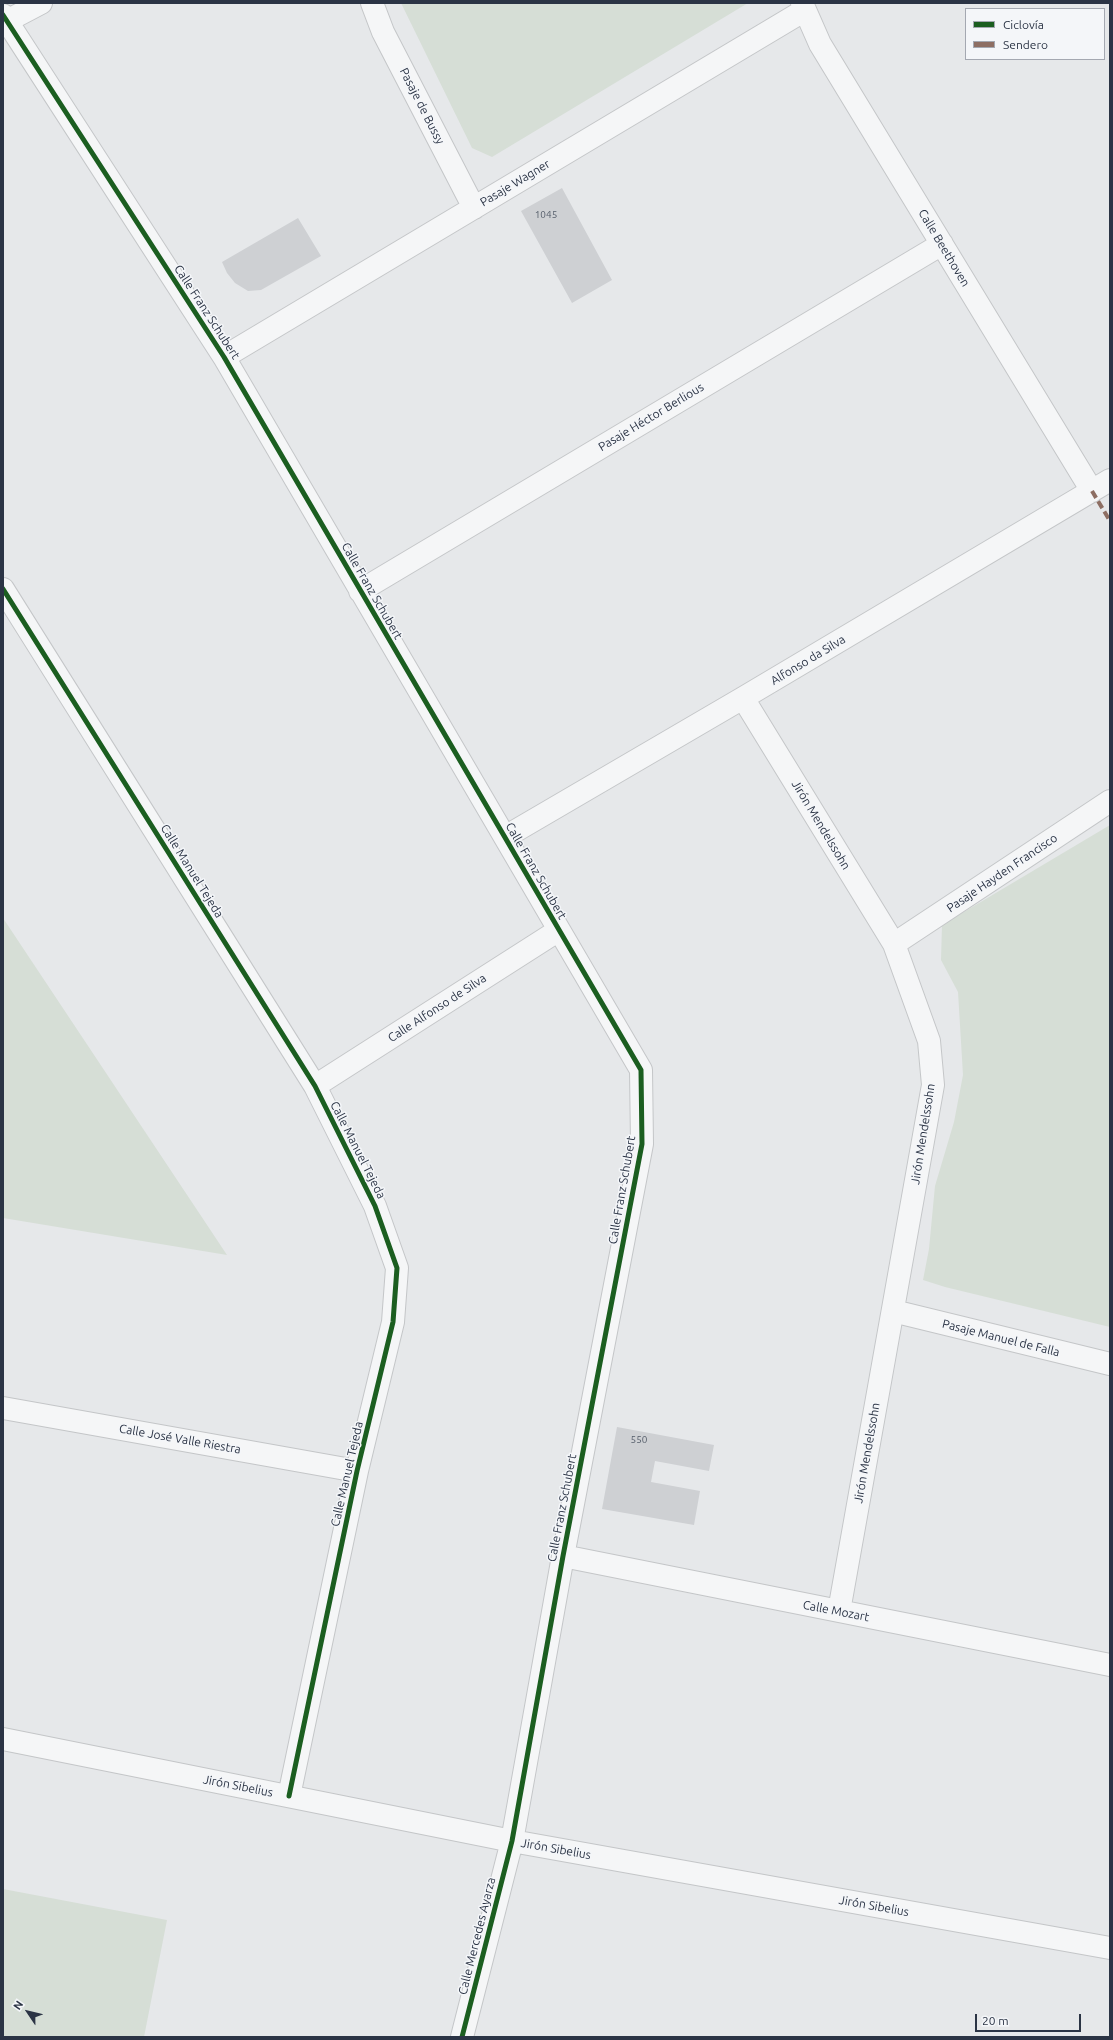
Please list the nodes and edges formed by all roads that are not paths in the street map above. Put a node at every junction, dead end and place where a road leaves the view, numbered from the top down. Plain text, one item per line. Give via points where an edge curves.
1 (41, 3) edge
2 (372, 3) edge
3 (804, 7) edge
4 (4, 20) edge
5 (474, 208) junction
6 (942, 244) junction
7 (224, 357) junction
8 (1101, 485) edge
9 (3, 589) edge
10 (360, 591) junction
11 (743, 698) junction
12 (1110, 801) edge
13 (505, 837) junction
14 (559, 930) junction
15 (894, 944) junction
16 (315, 1086) junction
17 (893, 1311) junction
18 (1110, 1364) edge
19 (3, 1408) edge
20 (358, 1470) junction
21 (563, 1556) junction
22 (839, 1611) junction
23 (1110, 1665) edge
24 (3, 1739) edge
25 (289, 1796) junction
26 (512, 1841) junction
27 (1110, 1948) edge
28 (462, 2037) edge

1 - 4 street
2 - 5 street, Pasaje de Bussy via 383,32
3 - 5 street, Pasaje Wagner
3 - 6 street, Calle Beethoven via 820,44
4 - 7 street, Calle Franz Schubert
5 - 7 street, Pasaje Wagner
6 - 8 street, Calle Beethoven
6 - 10 street, Pasaje Héctor Berlious
7 - 10 street, Calle Franz Schubert
8 - 11 street, Alfonso da Silva
9 - 16 street, Calle Manuel Tejeda
10 - 13 street, Calle Franz Schubert
11 - 13 street, Alfonso da Silva
11 - 15 street, Jirón Mendelssohn
12 - 15 street, Pasaje Hayden Francisco
13 - 14 street, Calle Franz Schubert
14 - 16 street, Calle Alfonso de Silva
14 - 21 street, Calle Franz Schubert via 642,1070 642,1144
15 - 17 street, Jirón Mendelssohn via 929,1041 933,1085
16 - 20 street, Calle Manuel Tejeda via 375,1206 397,1268 393,1322
17 - 18 street, Pasaje Manuel de Falla
17 - 22 street, Jirón Mendelssohn
19 - 20 street, Calle José Valle Riestra
20 - 25 street, Calle Manuel Tejeda
21 - 22 street, Calle Mozart
21 - 26 street, Calle Franz Schubert
22 - 23 street, Calle Mozart
24 - 25 street, Jirón Sibelius
25 - 26 street, Jirón Sibelius
26 - 27 street, Jirón Sibelius
26 - 28 street, Calle Mercedes Ayarza

